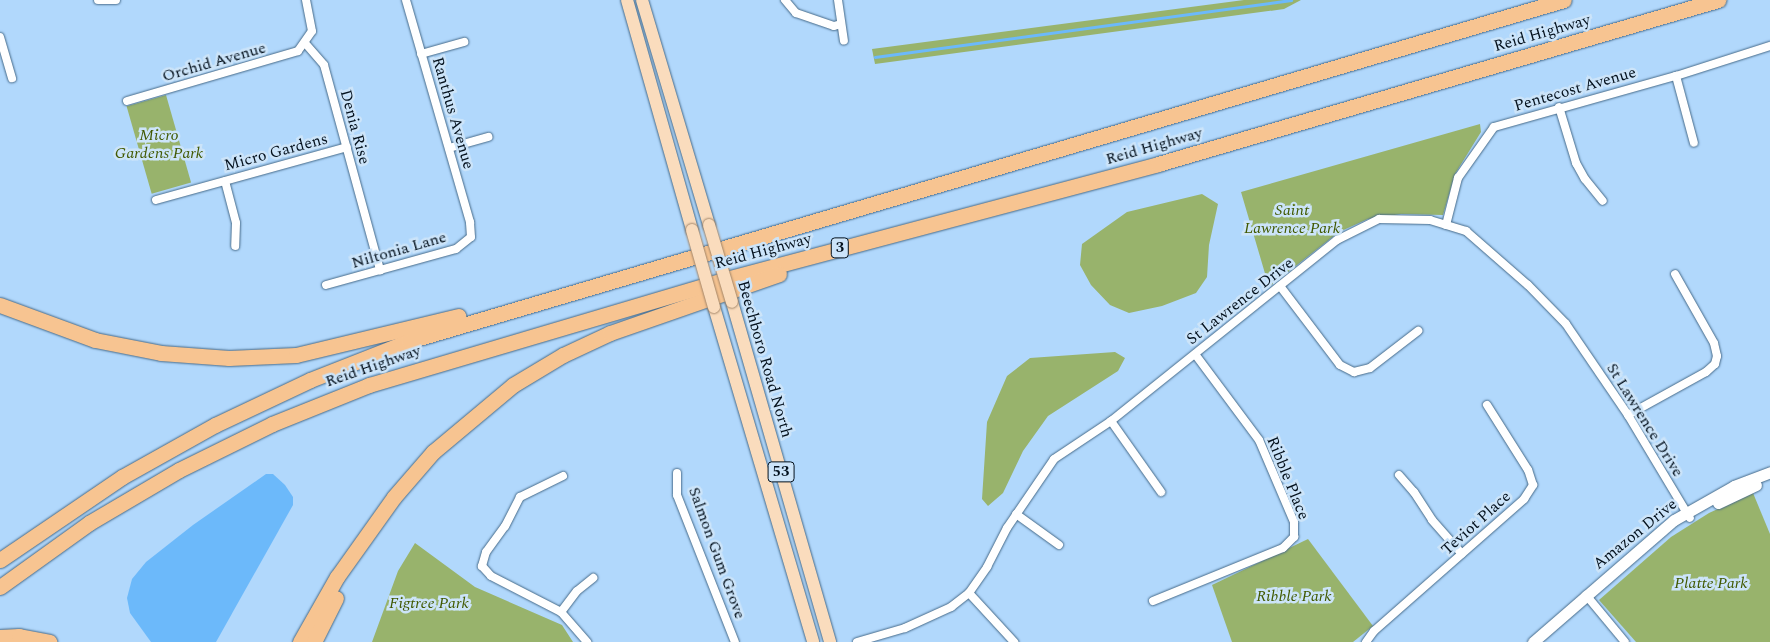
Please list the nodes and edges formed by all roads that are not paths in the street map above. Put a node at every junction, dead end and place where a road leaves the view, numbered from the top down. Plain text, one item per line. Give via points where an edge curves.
1 (98, 0) edge
2 (116, 0) edge
3 (306, 0) edge
4 (406, 0) edge
5 (626, 0) edge
6 (642, 0) edge
7 (785, 0) edge
8 (838, 0) edge
9 (1564, 0) edge
10 (1718, 0) edge
11 (841, 24) junction
12 (0, 37) edge
13 (464, 42) dead end
14 (844, 42) dead end
15 (305, 43) junction
16 (1770, 46) edge
17 (421, 54) junction
18 (1676, 76) junction
19 (12, 78) dead end
20 (127, 101) dead end
21 (1559, 107) junction
22 (488, 137) dead end
23 (1694, 143) dead end
24 (346, 147) junction
25 (449, 148) junction
26 (225, 181) junction
27 (1066, 188) junction
28 (156, 200) dead end
29 (1604, 201) dead end
30 (1446, 225) junction
31 (472, 233) joint
32 (234, 246) dead end
33 (380, 270) junction
34 (1675, 274) dead end
35 (628, 276) junction
36 (326, 285) dead end
37 (1280, 286) junction
38 (0, 305) edge
39 (1418, 331) dead end
40 (1195, 354) junction
41 (1487, 404) dead end
42 (1628, 415) junction
43 (1111, 421) junction
44 (1770, 472) edge
45 (677, 473) dead end
46 (1399, 475) dead end
47 (563, 476) dead end
48 (1770, 479) edge
49 (1161, 492) dead end
50 (1016, 514) junction
51 (1688, 515) junction
52 (366, 536) junction
53 (1059, 545) dead end
54 (1462, 554) junction
55 (0, 560) edge
56 (593, 578) dead end
57 (0, 587) edge
58 (968, 593) junction
59 (1589, 597) junction
60 (1153, 601) dead end
61 (561, 612) junction
62 (0, 637) edge
63 (49, 642) edge
64 (300, 642) edge
65 (314, 642) edge
66 (587, 642) edge
67 (735, 642) edge
68 (813, 642) edge
69 (830, 642) edge
70 (857, 642) edge
71 (1014, 642) edge
72 (1366, 642) edge
73 (1533, 642) edge
74 (1544, 642) edge
75 (1625, 642) edge

1 - 2 street
3 - 15 street via 312,26
4 - 17 street, Ranthus Avenue
5 - 68 main road, Beechboro Road North / 53, bridge
6 - 69 main road, Beechboro Road North / 53, bridge
7 - 11 street via 796,13 834,26
8 - 11 street
9 - 35 highway, Reid Highway / 3
10 - 27 highway, Reid Highway / 3
11 - 14 street
12 - 19 street
13 - 17 street
15 - 20 street, Orchid Avenue via 283,57
15 - 24 street, Denia Rise via 324,66
16 - 18 street, Pentecost Avenue
17 - 25 street, Ranthus Avenue
18 - 21 street, Pentecost Avenue
18 - 23 street
21 - 29 street via 1576,163
21 - 30 street, Pentecost Avenue via 1494,127 1458,178
22 - 25 street
24 - 26 street, Micro Gardens
24 - 33 street, Denia Rise
25 - 31 street, Ranthus Avenue
26 - 28 street, Micro Gardens
26 - 32 street via 236,224
27 - 52 highway via 977,211 808,264 610,333 563,355 513,385 433,452
27 - 57 highway, Reid Highway / 3 via 726,278 369,385 272,424 179,470 89,523
30 - 37 street, St Lawrence Drive via 1430,220 1379,219 1337,240
30 - 42 street, St Lawrence Drive via 1466,231 1566,324
31 - 33 street, Niltonia Lane via 468,241 456,249
33 - 36 street, Niltonia Lane
34 - 42 street via 1714,343 1715,364
35 - 38 highway via 343,345 262,358 195,357 128,348 62,330
35 - 55 highway, Reid Highway / 3 via 426,336 302,384 160,454 78,505
37 - 39 street via 1340,365 1354,372 1370,368
37 - 40 street, St Lawrence Drive
40 - 43 street, St Lawrence Drive
40 - 60 street, Ribble Place via 1259,440 1294,522 1294,536 1283,548
41 - 54 street, Teviot Place via 1528,470 1533,485 1524,499
42 - 51 street, St Lawrence Drive
43 - 49 street
43 - 50 street, St Lawrence Drive via 1054,459
44 - 51 street, Amazon Drive via 1734,486
45 - 67 street, Salmon Gum Grove via 677,495
46 - 54 street
47 - 61 street via 520,497 506,526 486,552 482,566 491,576
48 - 51 street, Amazon Drive
50 - 53 street
50 - 58 street, St Lawrence Drive via 987,567
51 - 59 street, Amazon Drive via 1644,543
52 - 64 highway via 337,577
52 - 65 highway
54 - 72 street, Teviot Place via 1374,631
56 - 61 street via 577,591
58 - 70 street, St Lawrence Drive via 930,619
58 - 71 street
59 - 73 street, Amazon Drive
59 - 74 street, Amazon Drive
59 - 75 street
61 - 66 street
62 - 63 highway via 19,636

